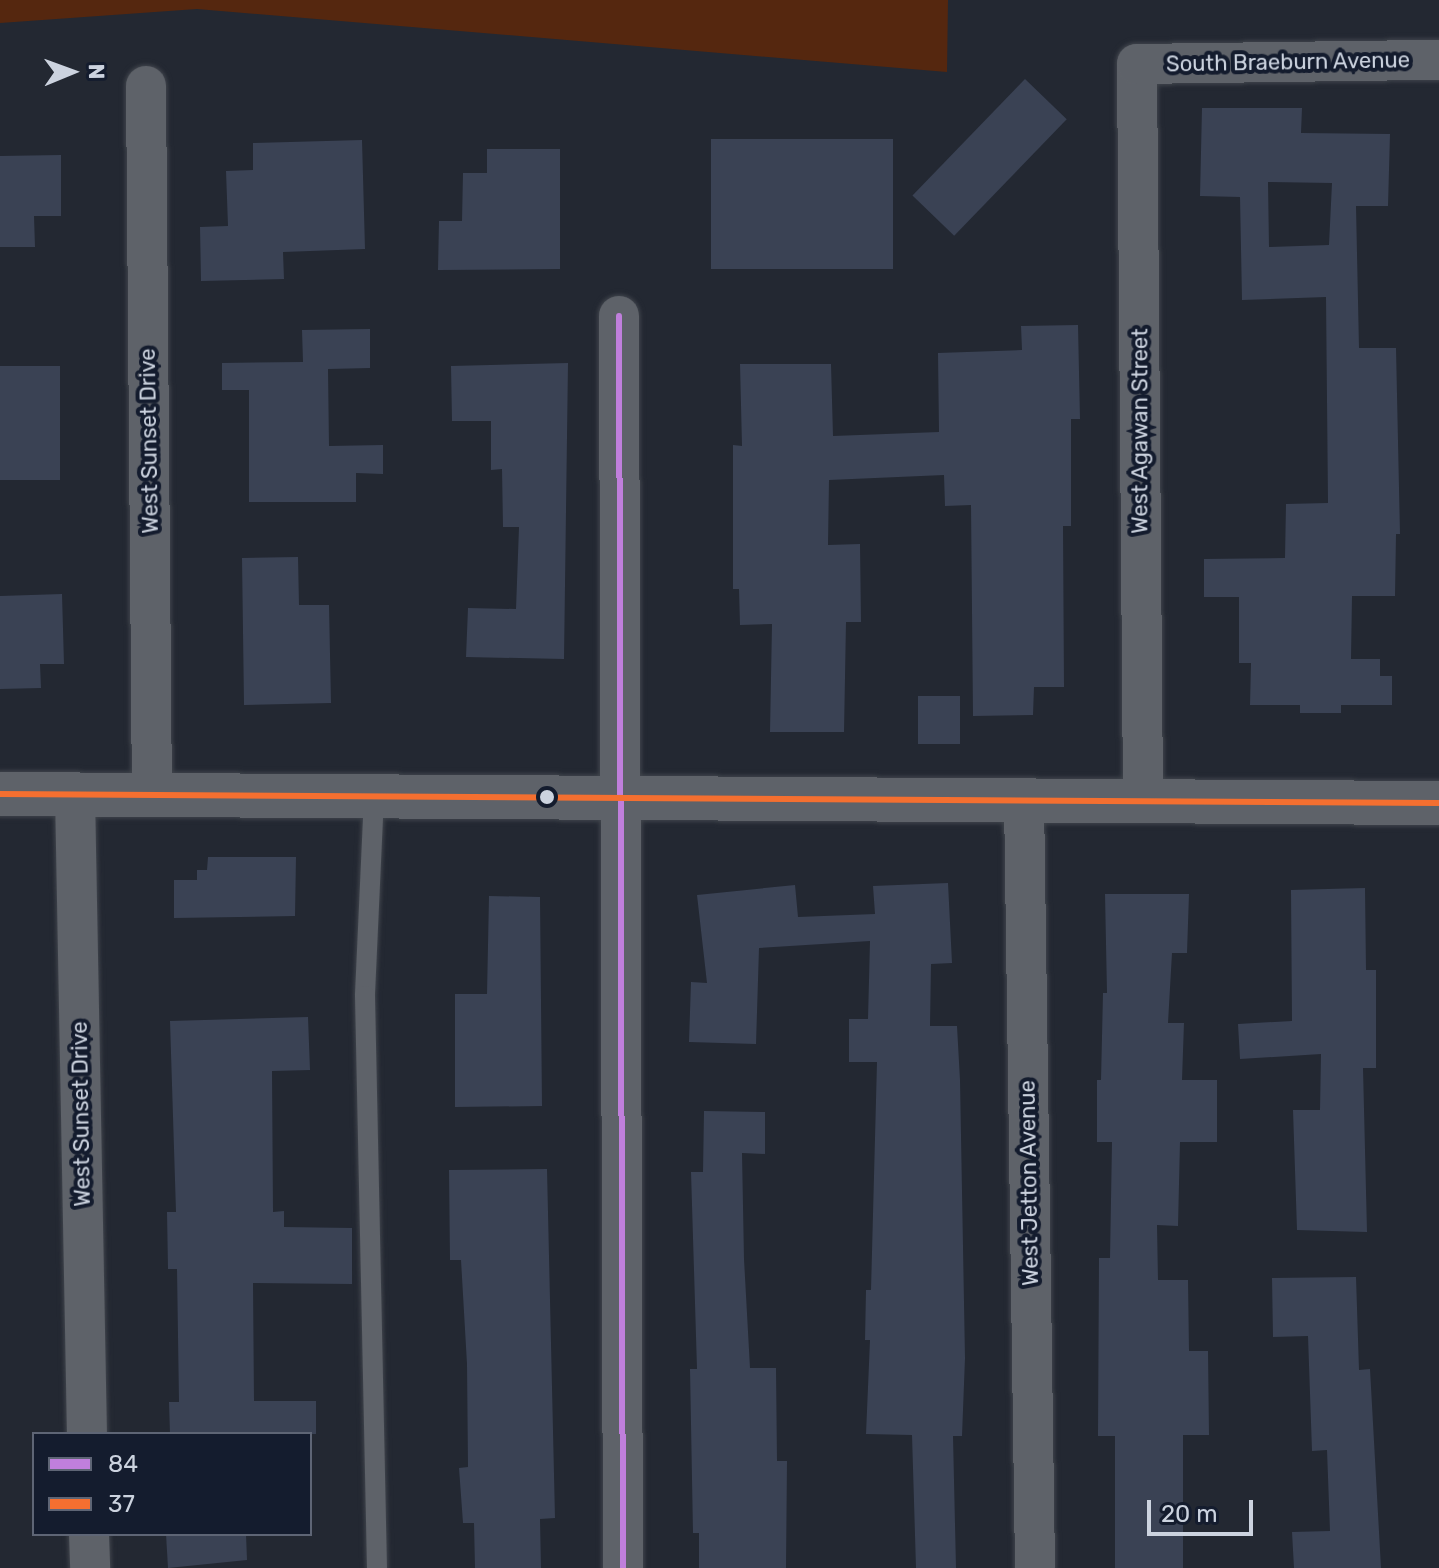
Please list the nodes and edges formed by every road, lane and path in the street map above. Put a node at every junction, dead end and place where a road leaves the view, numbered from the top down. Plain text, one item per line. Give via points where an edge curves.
1 (1439, 60) edge
2 (1137, 64) joint
3 (146, 86) dead end
4 (619, 316) dead end
5 (0, 794) edge
6 (75, 794) junction
7 (152, 795) junction
8 (374, 796) junction
9 (618, 796) junction
10 (1143, 797) junction
11 (1024, 798) junction
12 (1439, 803) edge
13 (87, 1432) edge
14 (89, 1536) edge
15 (90, 1568) edge
16 (377, 1568) edge
17 (623, 1568) edge
18 (1035, 1568) edge

1 - 2 street, South Braeburn Avenue
2 - 10 street, West Agawan Street
3 - 7 street, West Sunset Drive
4 - 9 street
5 - 6 street
6 - 7 street
6 - 13 street, West Sunset Drive
7 - 8 street
8 - 9 street
8 - 16 lane via 365,996
9 - 11 street
9 - 17 street
10 - 11 street
10 - 12 street
11 - 18 street, West Jetton Avenue
14 - 15 street

